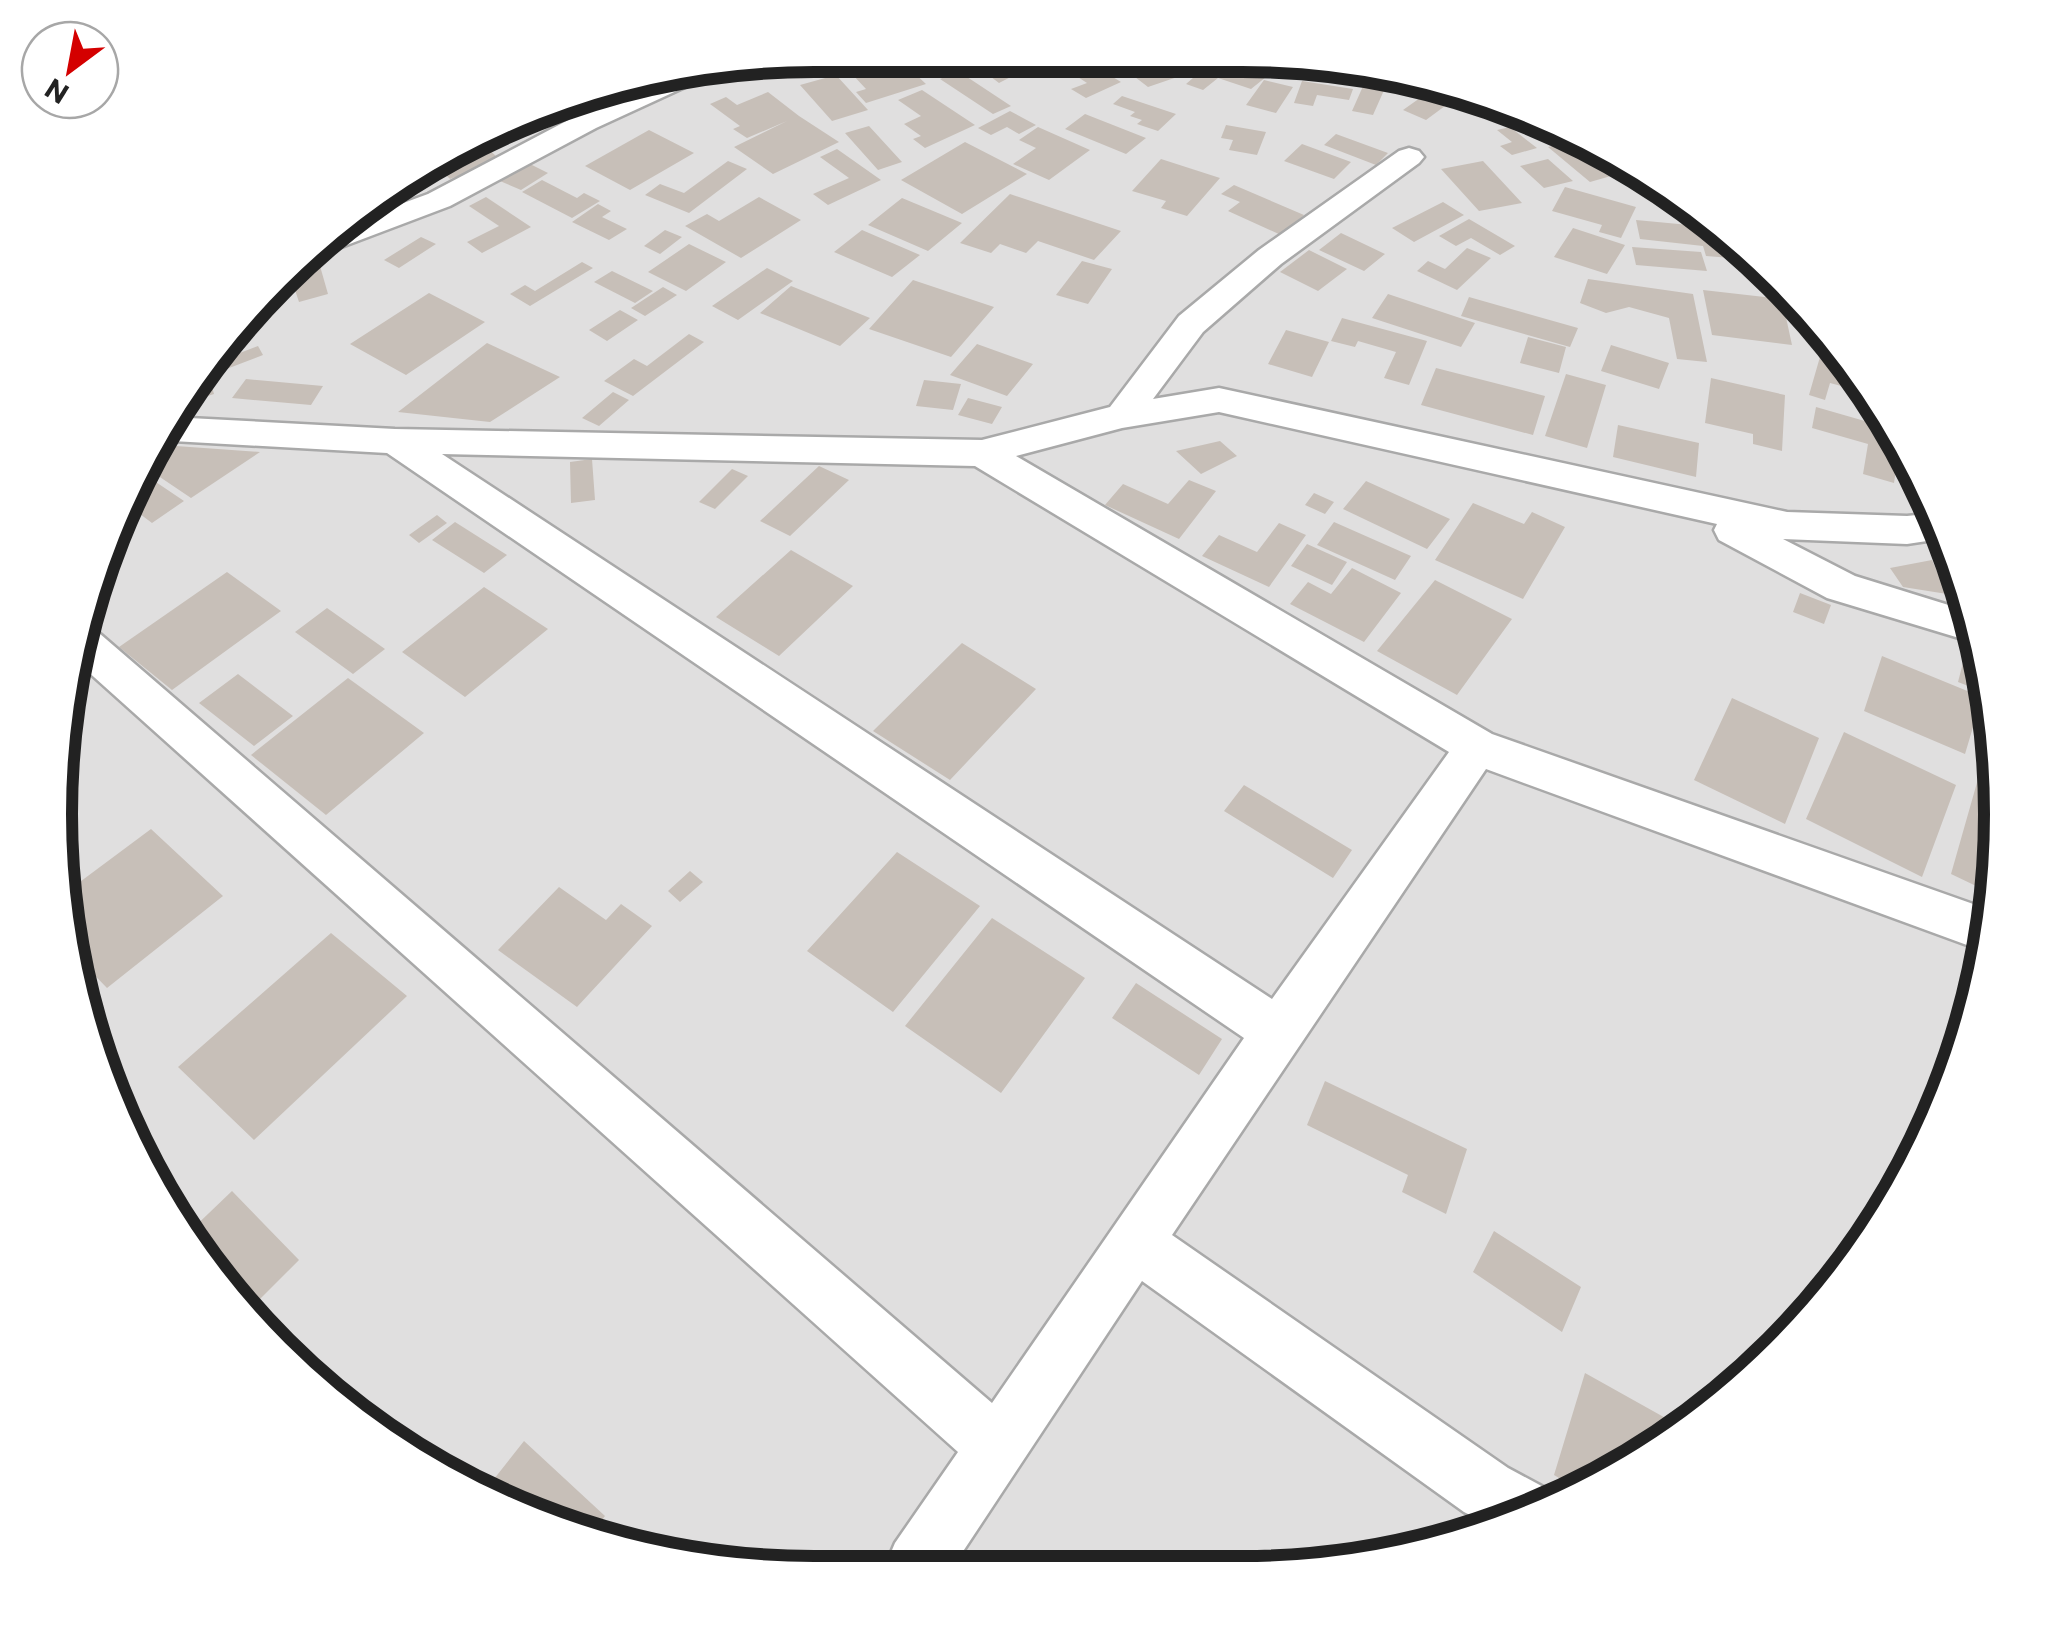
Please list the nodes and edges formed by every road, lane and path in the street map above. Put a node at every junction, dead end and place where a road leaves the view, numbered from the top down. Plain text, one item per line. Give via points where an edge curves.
1 (654, 91) edge
2 (1409, 157) dead end
3 (424, 184) edge
4 (439, 200) junction
5 (358, 230) edge
6 (1122, 416) junction
7 (180, 430) edge
8 (395, 440) junction
9 (982, 454) junction
10 (1682, 502) junction
11 (1927, 528) edge
12 (1959, 623) edge
13 (92, 650) edge
14 (1478, 747) junction
15 (1975, 926) edge
16 (1278, 1032) junction
17 (1135, 1242) junction
18 (996, 1446) junction
19 (1514, 1505) edge
20 (923, 1556) edge

1 - 4 street
2 - 6 street via 1270,257 1191,324
3 - 4 street
4 - 5 street
6 - 9 street
6 - 10 street via 1220,400
7 - 8 street
8 - 9 street
8 - 16 street
9 - 14 street
10 - 11 street via 1787,526
10 - 12 street via 1841,587
13 - 18 street
14 - 15 street
14 - 16 street
16 - 17 street
17 - 18 street
17 - 19 street
18 - 20 street

